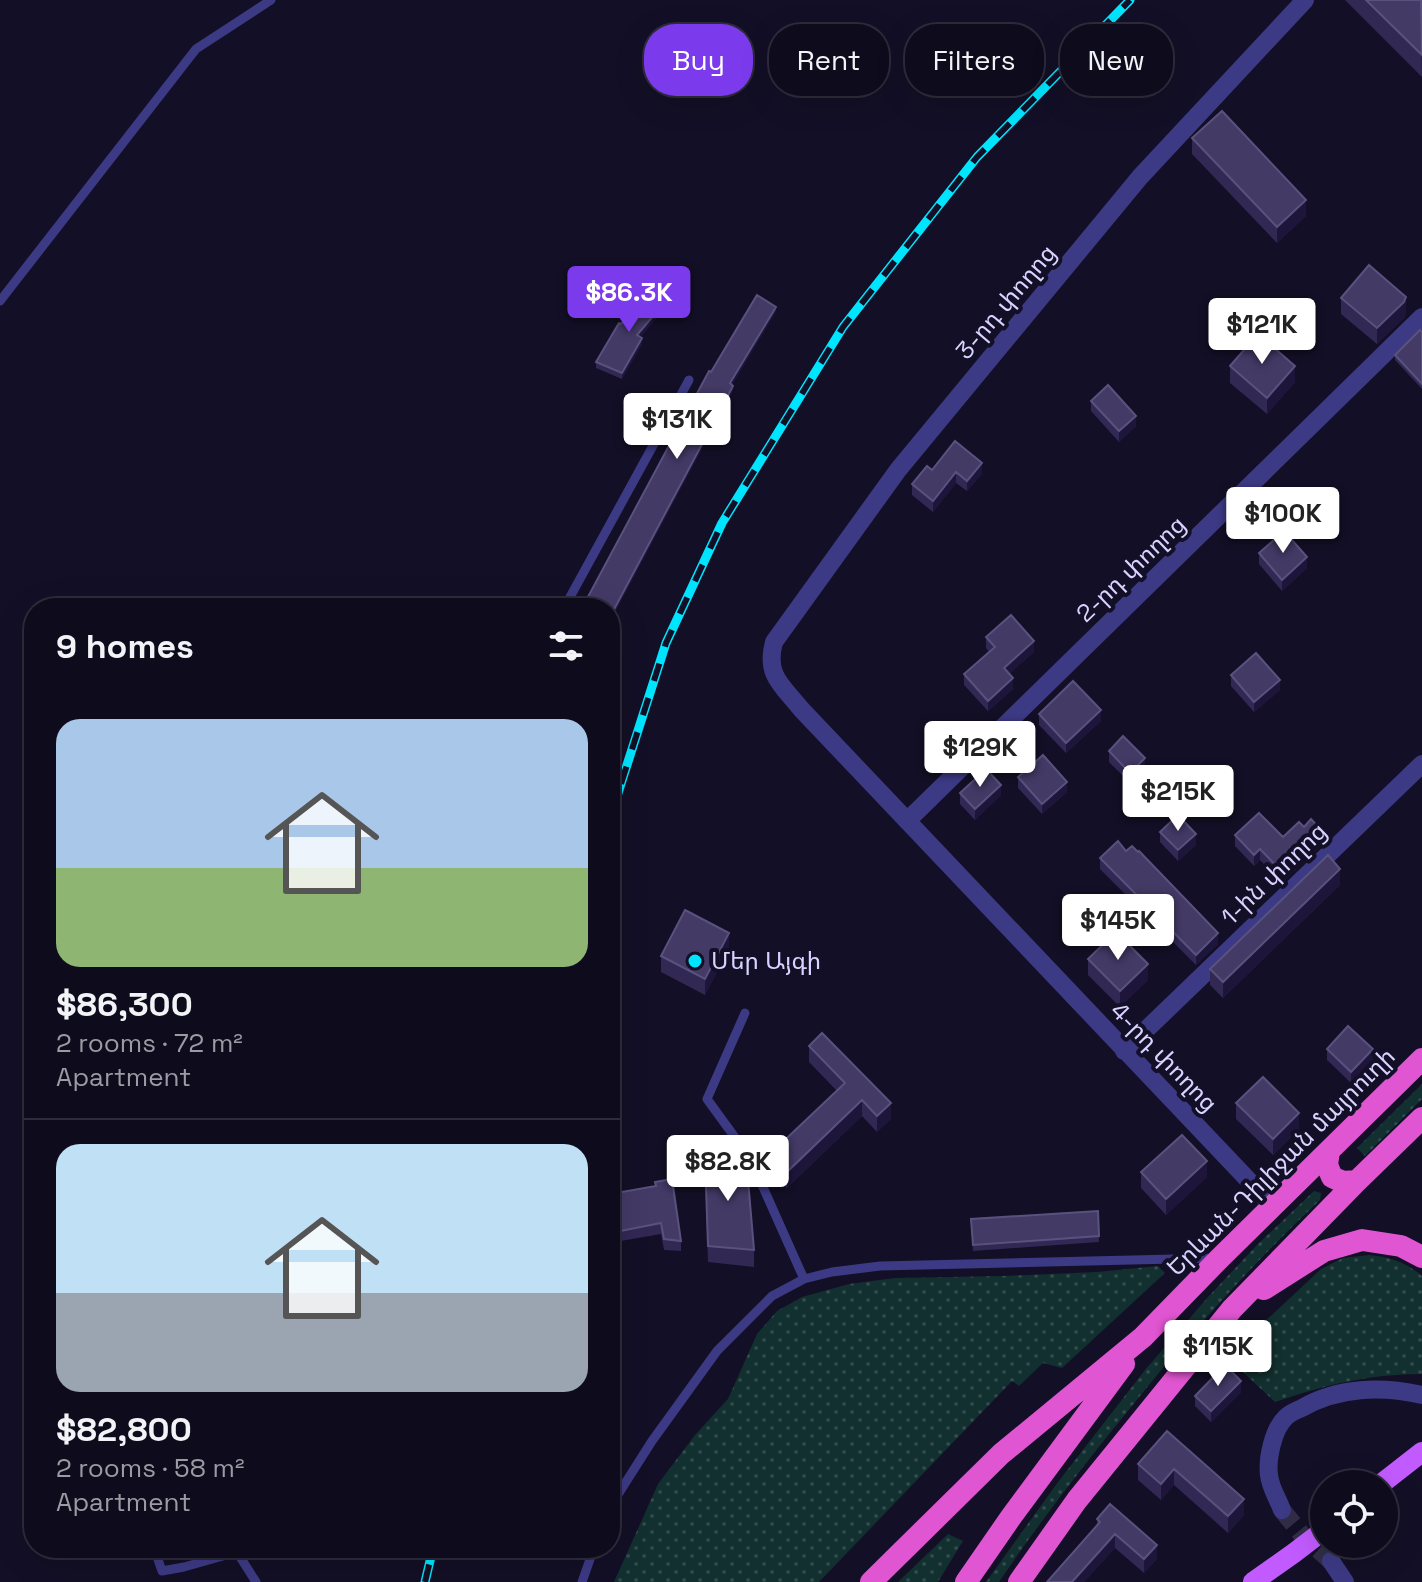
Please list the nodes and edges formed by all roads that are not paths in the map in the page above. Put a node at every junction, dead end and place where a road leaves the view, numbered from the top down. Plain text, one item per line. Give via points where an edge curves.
1 (271, 0) edge
2 (1305, 0) edge
3 (0, 301) edge
4 (1422, 317) edge
5 (689, 380) dead end
6 (569, 598) edge
7 (770, 654) joint
8 (1422, 764) edge
9 (907, 821) junction
10 (745, 1013) dead end
11 (1124, 1051) junction
12 (1422, 1059) edge
13 (1420, 1121) edge
14 (1329, 1151) junction
15 (1357, 1181) junction
16 (1273, 1206) junction
17 (1422, 1257) edge
18 (1220, 1258) junction
19 (804, 1279) junction
20 (1232, 1309) junction
21 (1143, 1337) junction
22 (1422, 1395) edge
23 (1422, 1452) edge
24 (1398, 1471) edge
25 (620, 1491) edge
26 (1282, 1510) tunnel mouth
27 (1310, 1541) edge
28 (157, 1558) edge
29 (212, 1558) edge
30 (242, 1558) edge
31 (590, 1558) edge
32 (1331, 1561) tunnel mouth
33 (256, 1582) edge
34 (582, 1582) edge
35 (871, 1582) edge
36 (966, 1582) edge
37 (1019, 1582) edge
38 (1253, 1582) edge
39 (1345, 1582) edge

1 - 3 lane via 196,49
2 - 7 street, 3-րդ փողոց via 1140,177 898,470
4 - 9 street, 2-րդ փողոց
5 - 6 lane
7 - 9 street, 4-րդ փողոց via 778,681
8 - 11 street, 1-ին փողոց
9 - 11 street, 4-րդ փողոց
10 - 19 lane via 707,1099 750,1158
11 - 16 street, 4-րդ փողոց
12 - 14 highway, Երևան-Դիլիջան մայրուղի
13 - 15 highway
14 - 15 highway via 1332,1177
14 - 16 highway, Երևան-Դիլիջան մայրուղի
15 - 20 highway
16 - 18 highway, Երևան-Դիլիջան մայրուղի
17 - 20 highway via 1401,1246 1362,1240 1324,1251
18 - 19 lane via 880,1266
18 - 21 highway, Երևան-Դիլիջան մայրուղի
19 - 25 lane via 772,1296 717,1351
20 - 37 highway via 1077,1500
21 - 35 highway via 1001,1454
21 - 36 highway
22 - 26 street via 1355,1390 1319,1398 1285,1417 1270,1450 1269,1476
23 - 24 main road
27 - 38 main road, bridge
28 - 29 lane via 162,1571
30 - 33 lane
31 - 34 lane
32 - 39 street

